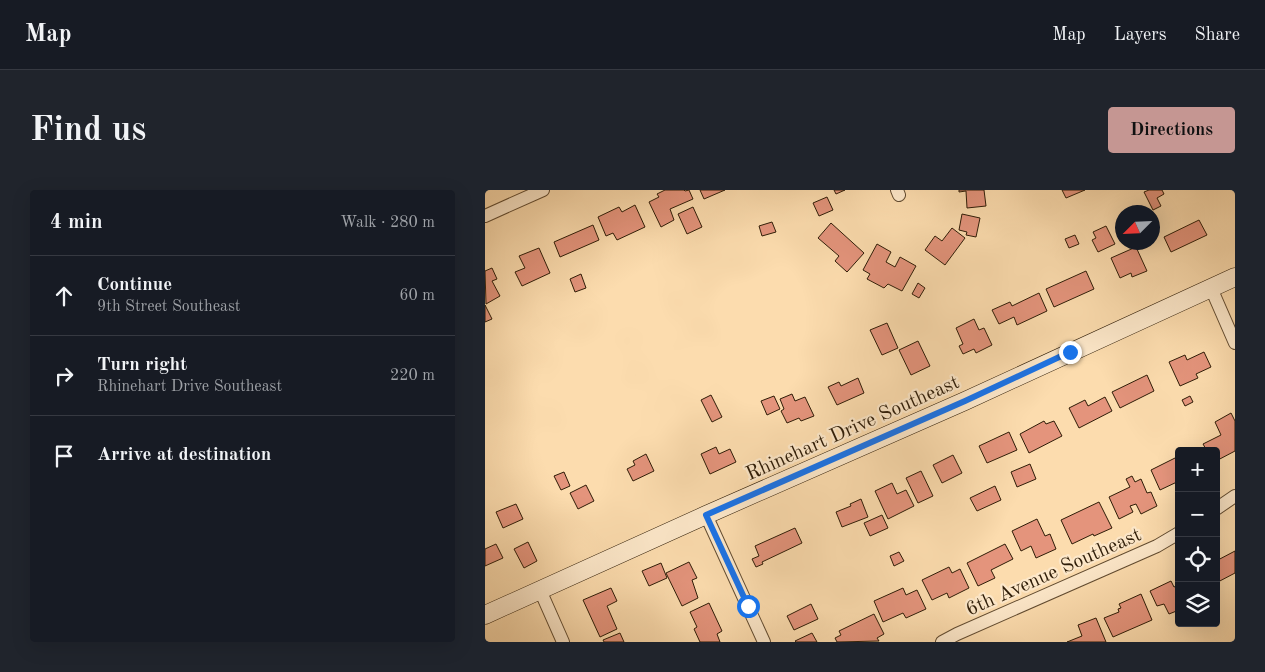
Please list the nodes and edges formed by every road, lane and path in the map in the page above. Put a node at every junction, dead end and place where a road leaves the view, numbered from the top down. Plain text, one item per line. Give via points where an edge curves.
1 (543, 190) edge
2 (485, 216) edge
3 (1235, 277) edge
4 (1211, 288) junction
5 (1235, 343) edge
6 (1235, 496) edge
7 (1220, 506) edge
8 (706, 515) junction
9 (1175, 535) edge
10 (540, 590) junction
11 (485, 615) edge
12 (563, 642) edge
13 (764, 642) edge
14 (942, 642) edge

1 - 2 street
3 - 4 street, Rhinehart Drive Southeast
4 - 5 street
4 - 8 street, Rhinehart Drive Southeast
6 - 7 street
8 - 10 street, Rhinehart Drive Southeast
8 - 13 street
9 - 14 street, 6th Avenue Southeast
10 - 11 street, Rhinehart Drive Southeast
10 - 12 street

